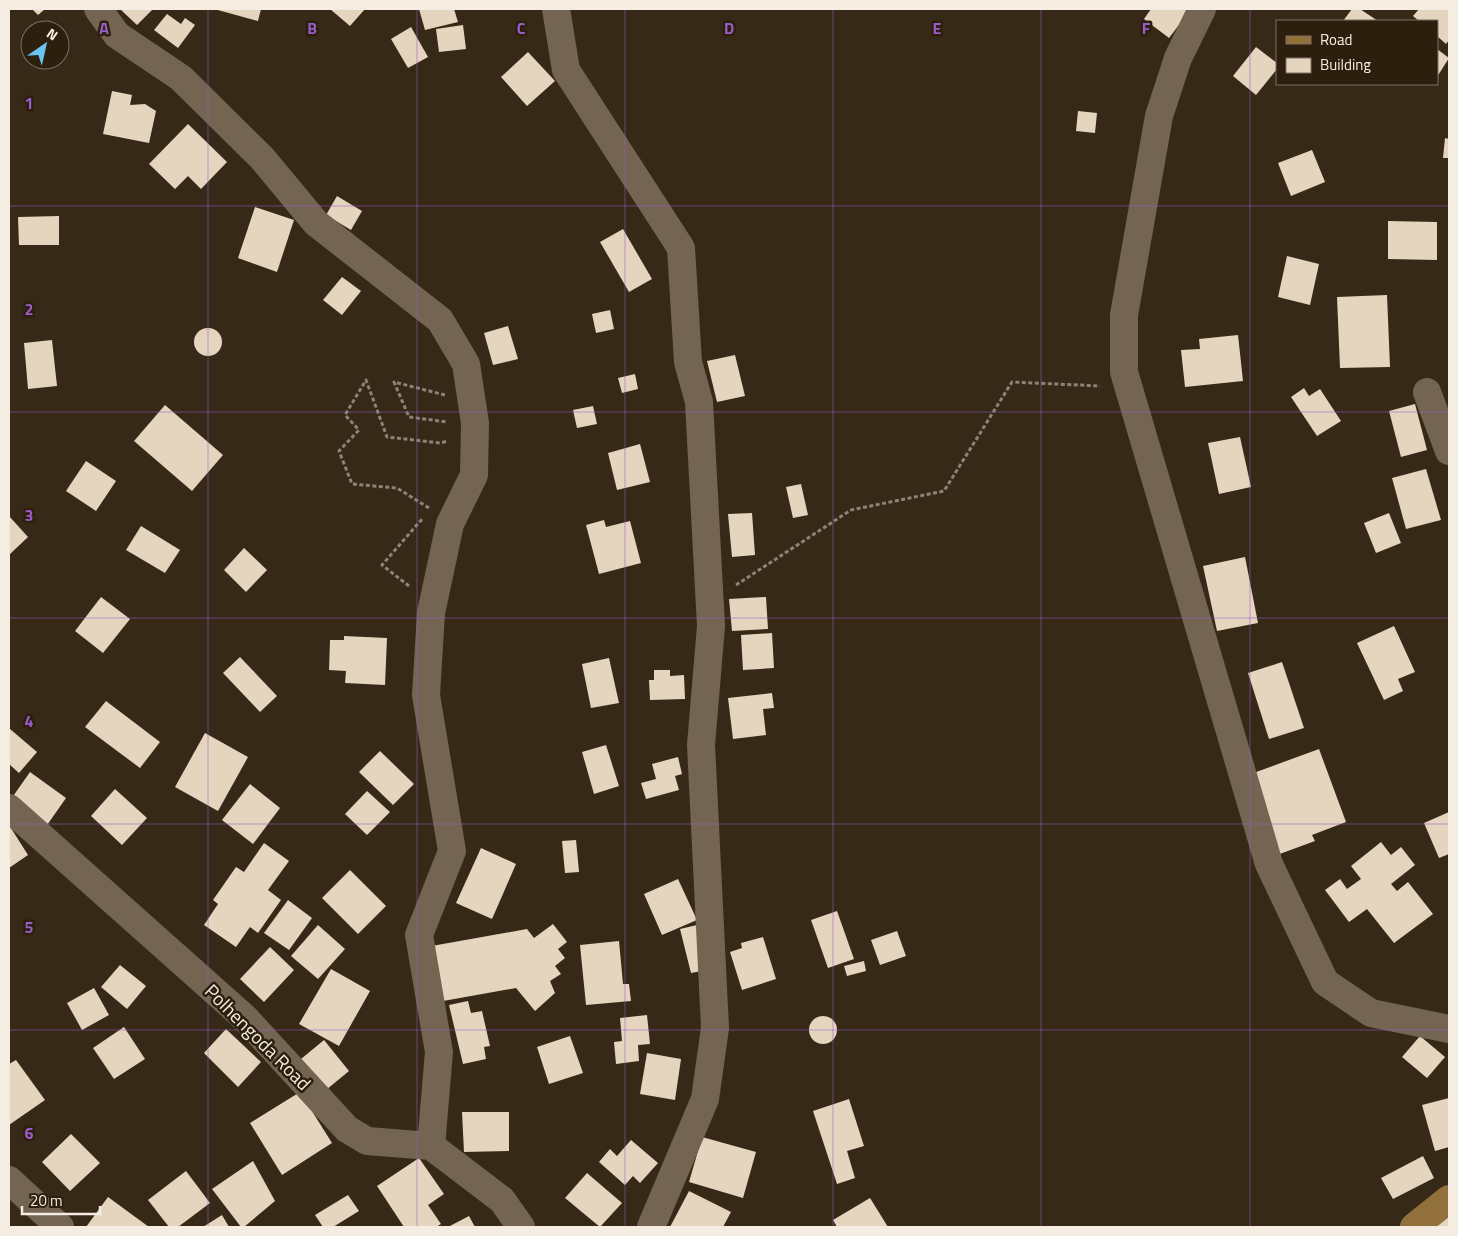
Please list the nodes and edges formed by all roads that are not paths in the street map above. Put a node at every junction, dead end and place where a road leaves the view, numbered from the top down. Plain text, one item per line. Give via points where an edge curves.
1 (98, 9) edge
2 (556, 9) edge
3 (1202, 9) edge
4 (1427, 392) dead end
5 (1449, 451) edge
6 (9, 808) edge
7 (1449, 1029) edge
8 (431, 1146) junction
9 (9, 1180) edge
10 (1449, 1199) edge
11 (60, 1227) edge
12 (520, 1227) edge
13 (651, 1227) edge
14 (1414, 1227) edge

1 - 8 street via 117,35 181,78 262,158 316,223 440,320 466,364 475,423 474,475 450,524 439,573 431,613 426,695 452,851 419,935 439,1052
2 - 13 street via 566,70 681,248 688,362 699,402 711,626 701,745 715,1028 705,1099
3 - 7 street via 1178,58 1159,116 1124,315 1124,372 1269,864 1325,982 1371,1013
4 - 5 street
6 - 8 street, Polhengoda Road via 245,1018 347,1129 367,1141
8 - 12 street via 502,1200
9 - 11 street
10 - 14 main road

